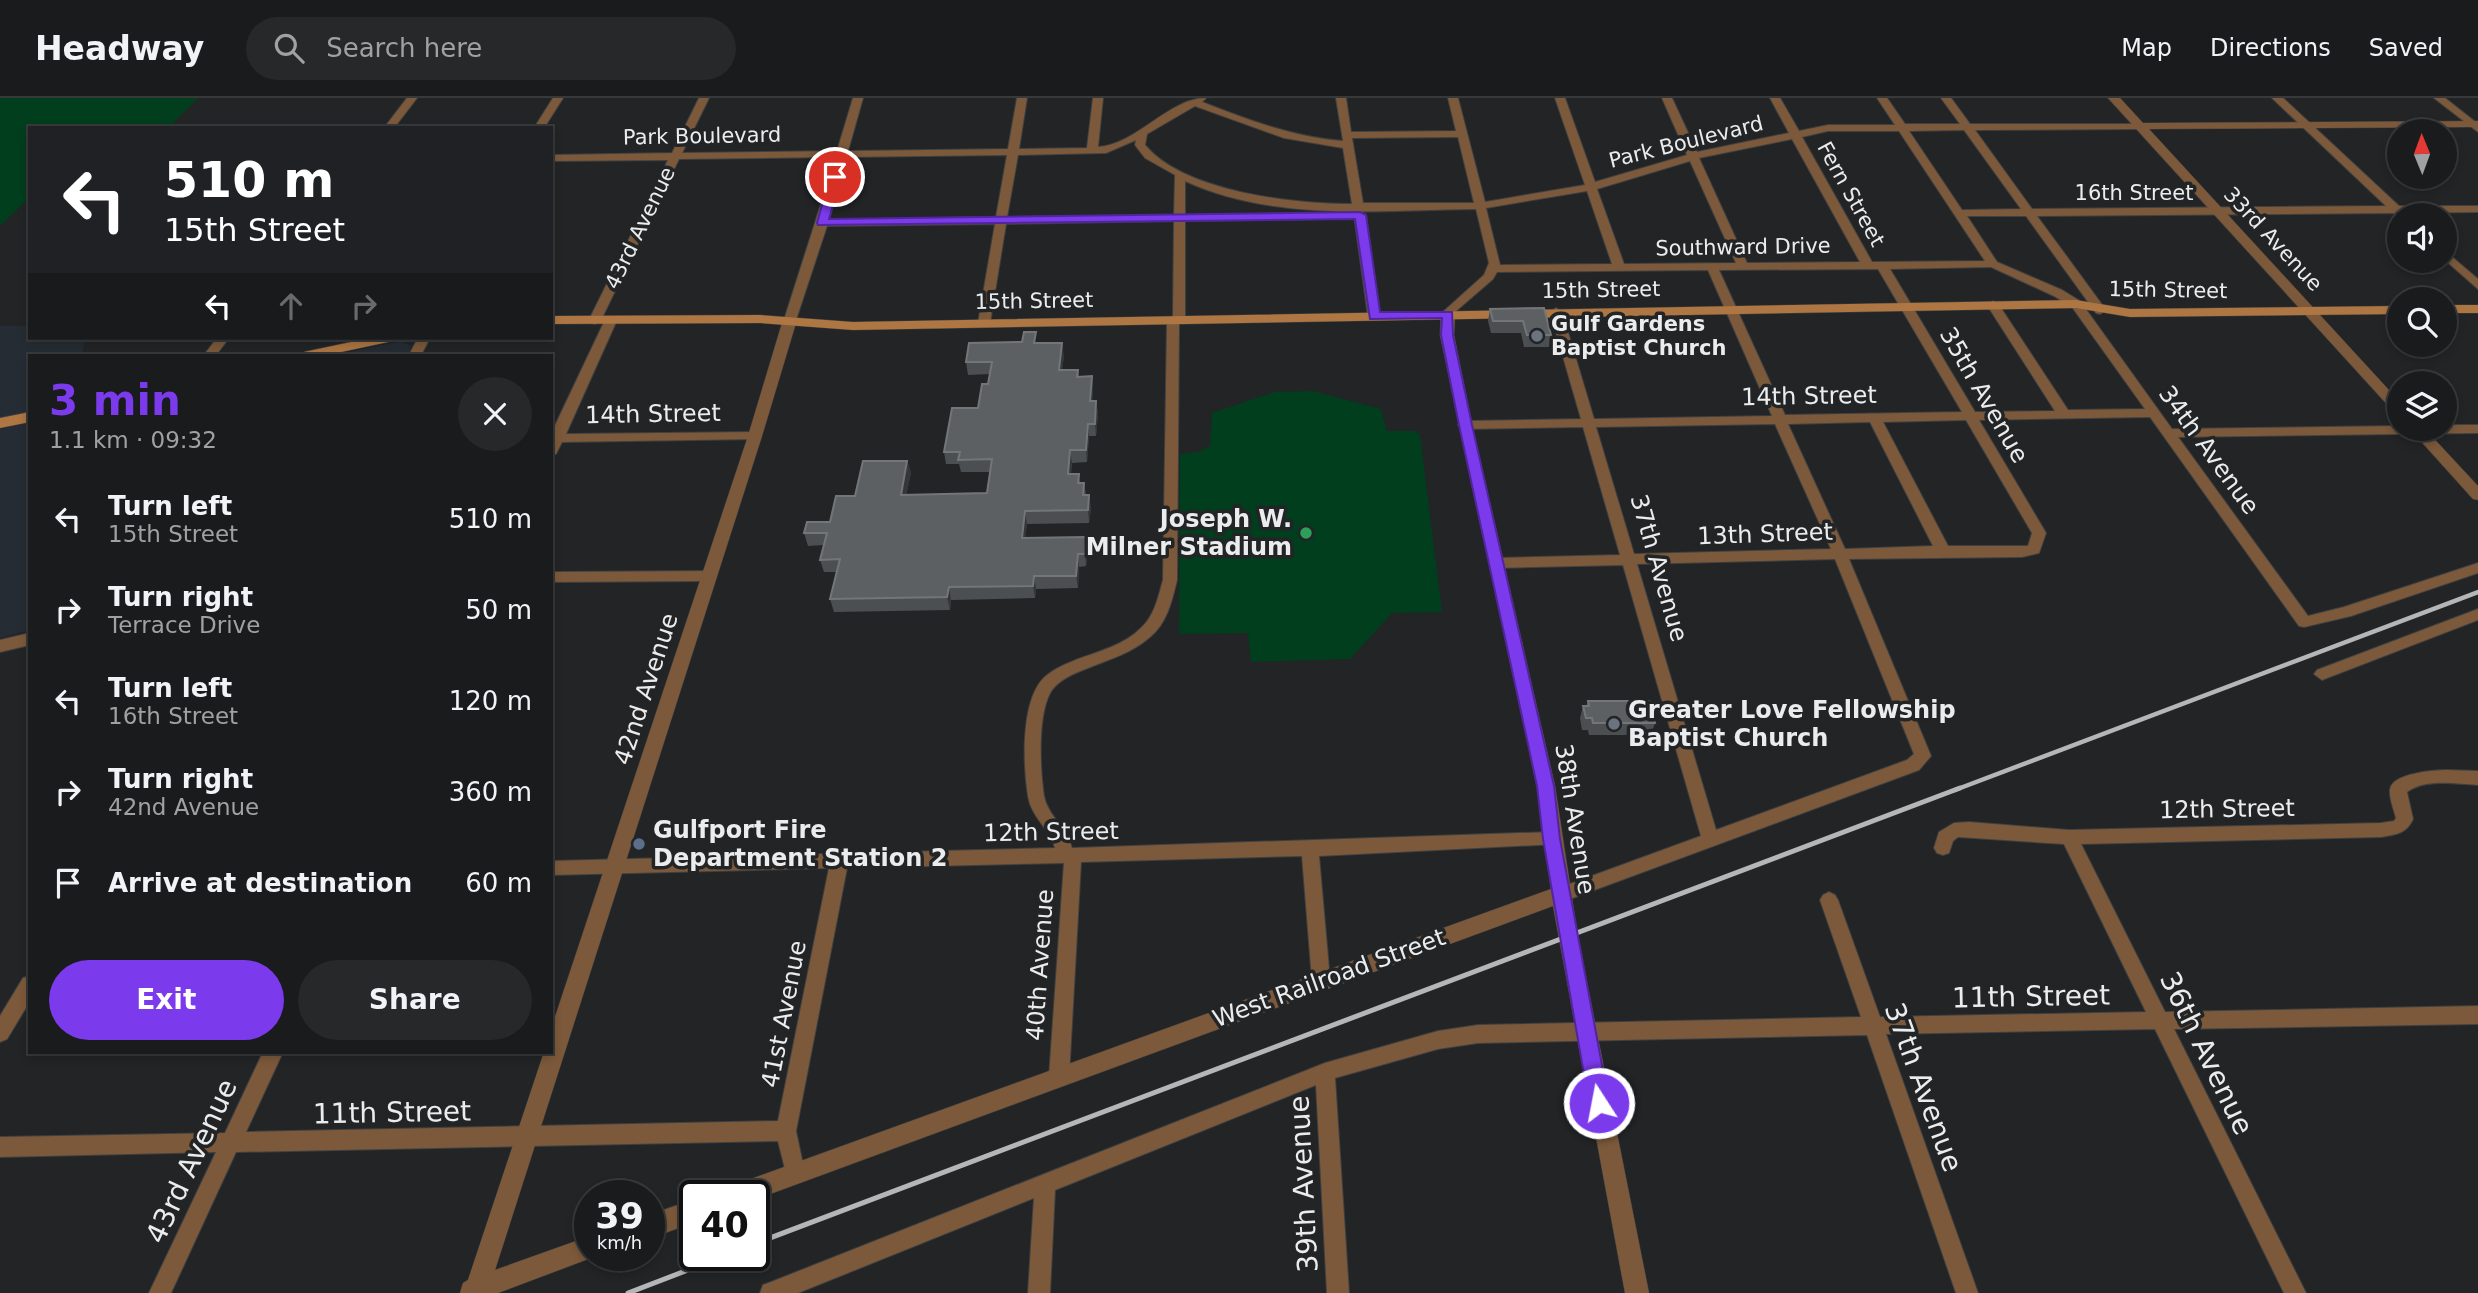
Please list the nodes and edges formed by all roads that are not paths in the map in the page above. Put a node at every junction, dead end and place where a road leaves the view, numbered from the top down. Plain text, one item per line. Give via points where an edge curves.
1 (412, 98) edge
2 (558, 98) edge
3 (704, 98) edge
4 (858, 98) edge
5 (1022, 98) edge
6 (1098, 98) edge
7 (1341, 98) edge
8 (1453, 98) edge
9 (1560, 98) edge
10 (1667, 98) edge
11 (1775, 98) edge
12 (1882, 98) edge
13 (1946, 98) edge
14 (2115, 98) edge
15 (2277, 98) edge
16 (2439, 98) edge
17 (1192, 101) edge
18 (2307, 125) junction
19 (391, 126) edge
20 (540, 126) edge
21 (2140, 126) junction
22 (2476, 126) edge
23 (1902, 128) junction
24 (1968, 128) junction
25 (1142, 133) junction
26 (1462, 134) junction
27 (1798, 139) junction
28 (1348, 140) junction
29 (1106, 150) junction
30 (1093, 151) junction
31 (1013, 152) junction
32 (842, 154) junction
33 (675, 155) junction
34 (1149, 156) junction
35 (553, 158) edge
36 (1696, 160) junction
37 (1181, 174) junction
38 (1592, 191) junction
39 (2390, 203) edge
40 (2478, 209) edge
41 (1480, 210) junction
42 (2457, 210) edge
43 (2218, 211) junction
44 (1359, 212) junction
45 (2387, 212) edge
46 (1958, 213) junction
47 (2031, 213) junction
48 (1180, 217) junction
49 (1002, 220) junction
50 (822, 223) junction
51 (1993, 264) junction
52 (1875, 265) junction
53 (2457, 265) edge
54 (1743, 266) junction
55 (1712, 267) junction
56 (1619, 268) junction
57 (1494, 269) junction
58 (2478, 285) edge
59 (2076, 304) junction
60 (1993, 305) junction
61 (1906, 306) junction
62 (1731, 309) junction
63 (2457, 309) edge
64 (2478, 309) edge
65 (2100, 310) junction
66 (2387, 310) edge
67 (2311, 311) junction
68 (1556, 312) junction
69 (1448, 314) junction
70 (1374, 316) junction
71 (553, 320) edge
72 (595, 320) junction
73 (611, 320) junction
74 (1176, 320) junction
75 (789, 323) junction
76 (984, 323) junction
77 (221, 340) edge
78 (379, 340) edge
79 (211, 354) edge
80 (314, 354) edge
81 (2387, 396) edge
82 (2154, 413) junction
83 (2064, 414) junction
84 (1969, 416) junction
85 (28, 417) edge
86 (1874, 418) junction
87 (1780, 420) junction
88 (0, 423) edge
89 (1589, 423) junction
90 (1465, 425) junction
91 (2387, 429) edge
92 (2457, 429) edge
93 (2478, 429) edge
94 (2169, 433) junction
95 (755, 436) junction
96 (554, 438) edge
97 (2428, 441) edge
98 (2478, 495) edge
99 (2034, 549) joint
100 (1943, 551) junction
101 (1840, 554) junction
102 (1629, 561) junction
103 (1497, 563) junction
104 (2478, 568) edge
105 (709, 576) junction
106 (553, 577) edge
107 (2478, 614) edge
108 (28, 639) edge
109 (0, 646) edge
110 (2322, 674) dead end
111 (2478, 778) edge
112 (1710, 837) junction
113 (2069, 837) junction
114 (1552, 839) junction
115 (1943, 848) dead end
116 (1310, 849) junction
117 (1069, 856) junction
118 (839, 863) junction
119 (614, 867) junction
120 (553, 868) edge
121 (1562, 894) junction
122 (1829, 900) dead end
123 (1321, 980) junction
124 (28, 987) edge
125 (2478, 1015) edge
126 (2160, 1021) junction
127 (1872, 1027) junction
128 (1586, 1031) junction
129 (0, 1032) edge
130 (272, 1054) edge
131 (1325, 1072) junction
132 (1059, 1077) junction
133 (786, 1131) junction
134 (526, 1137) junction
135 (229, 1144) junction
136 (0, 1147) edge
137 (795, 1174) junction
138 (770, 1183) edge
139 (1045, 1184) junction
140 (574, 1254) edge
141 (473, 1292) edge
142 (160, 1293) edge
143 (771, 1293) edge
144 (1039, 1293) edge
145 (1338, 1293) edge
146 (1637, 1293) edge
147 (1967, 1293) edge
148 (2295, 1293) edge

1 - 19 street
2 - 20 street
3 - 33 street, 43rd Avenue
4 - 32 street, 42nd Avenue
5 - 31 street
6 - 30 street
7 - 28 street
8 - 26 street
9 - 38 street
10 - 36 street
11 - 27 street, Fern Street
12 - 23 street
13 - 24 street
14 - 21 street, 33rd Avenue
15 - 18 street
16 - 22 street
17 - 25 street, Park Boulevard
17 - 28 street via 1291,139
18 - 21 street
18 - 22 street
18 - 39 street
21 - 24 street, Park Boulevard
21 - 43 street, 33rd Avenue
23 - 24 street, Park Boulevard
23 - 27 street, Park Boulevard
23 - 46 street
24 - 47 street
25 - 29 street, Park Boulevard
25 - 34 street via 1140,145
26 - 28 street
26 - 41 street
27 - 36 street, Park Boulevard
27 - 52 street, Fern Street
28 - 44 street
29 - 30 street, Park Boulevard
29 - 34 street, Park Boulevard
30 - 31 street, Park Boulevard
31 - 32 street, Park Boulevard
31 - 49 street
32 - 33 street, Park Boulevard
32 - 50 street, 42nd Avenue
33 - 35 street, Park Boulevard
33 - 72 street, 43rd Avenue
34 - 37 street, Park Boulevard
36 - 38 street, Park Boulevard
36 - 54 street
37 - 44 street, Park Boulevard via 1250,198
37 - 48 street
38 - 41 street, Park Boulevard
38 - 56 street
40 - 42 street, 16th Street
41 - 44 street, Park Boulevard
41 - 57 street
43 - 45 street, 16th Street
43 - 47 street, 16th Street
43 - 67 street, 33rd Avenue
44 - 48 street
44 - 70 street
46 - 47 street, 16th Street
46 - 51 street
47 - 65 street
48 - 49 street
48 - 74 street
49 - 50 street
49 - 76 street
50 - 75 street, 42nd Avenue
51 - 52 street, Southward Drive
51 - 59 street
52 - 54 street, Southward Drive
52 - 61 street, 35th Avenue
53 - 58 street
54 - 55 street, Southward Drive
55 - 56 street, Southward Drive
55 - 62 street
56 - 57 street, Southward Drive
57 - 69 street
59 - 60 main road, 15th Street
59 - 65 main road, 15th Street
59 - 82 street, 34th Avenue
60 - 61 main road, 15th Street
60 - 83 street
61 - 62 main road, 15th Street
61 - 84 street, 35th Avenue
62 - 68 main road, 15th Street
62 - 87 street
63 - 64 main road
65 - 67 main road, 15th Street
66 - 67 main road, 15th Street
67 - 81 street, 33rd Avenue
68 - 69 main road, 15th Street
68 - 89 street, 37th Avenue
69 - 70 main road, 15th Street
69 - 90 street, 38th Avenue via 1447,335
70 - 74 main road, 15th Street
71 - 72 main road, 15th Street
72 - 73 main road, 15th Street
73 - 75 main road, 15th Street via 760,319
73 - 96 street, 43rd Avenue
74 - 76 main road, 15th Street
74 - 117 street via 1170,580 1164,607 1139,641 1066,671 1045,688 1037,706 1035,792
75 - 76 main road, 15th Street
75 - 95 street, 42nd Avenue
77 - 79 street
78 - 80 main road
82 - 83 street, 14th Street
82 - 94 street, 34th Avenue
83 - 84 street, 14th Street
84 - 86 street, 14th Street
84 - 99 street, 35th Avenue via 2039,533
85 - 88 main road
86 - 87 street, 14th Street
86 - 100 street
87 - 89 street, 14th Street
87 - 101 street
89 - 90 street, 14th Street
89 - 102 street, 37th Avenue
90 - 103 street, 38th Avenue
91 - 94 street
92 - 93 street
94 - 104 street, 34th Avenue via 2304,622
95 - 96 street, 14th Street
95 - 105 street, 42nd Avenue
97 - 98 street
99 - 100 street, 13th Street
100 - 101 street, 13th Street
101 - 102 street, 13th Street
101 - 112 street, West Railroad Street via 1922,750 1922,760
102 - 103 street, 13th Street
102 - 112 street, 37th Avenue
103 - 114 street, 38th Avenue via 1546,786
105 - 106 street
105 - 119 street, 42nd Avenue
107 - 110 street
108 - 109 street
111 - 113 street, 12th Street via 2406,782 2398,789 2405,819 2399,827 2381,830
112 - 121 street, West Railroad Street
113 - 115 street, 12th Street via 1954,830 1945,837
113 - 126 street, 36th Avenue
114 - 116 street, 12th Street
114 - 121 street, 38th Avenue
116 - 117 street, 12th Street
116 - 123 street
117 - 118 street, 12th Street
117 - 132 street, 40th Avenue
118 - 119 street, 12th Street
118 - 133 street, 41st Avenue
119 - 120 street, 12th Street
119 - 134 street, 42nd Avenue
121 - 123 street, West Railroad Street
121 - 128 street, 38th Avenue
122 - 127 street, 37th Avenue
123 - 132 street, West Railroad Street
124 - 129 street
125 - 126 street, 11th Street
126 - 127 street, 11th Street
126 - 148 street, 36th Avenue
127 - 128 street, 11th Street
127 - 147 street, 37th Avenue
128 - 131 street via 1478,1034 1438,1040
128 - 146 street, 38th Avenue
130 - 135 street, 43rd Avenue
131 - 139 street
131 - 145 street, 39th Avenue
132 - 137 street, West Railroad Street
133 - 134 street, 11th Street
133 - 137 street, 41st Avenue
134 - 135 street, 11th Street
134 - 141 street, 42nd Avenue
135 - 136 street, 11th Street
135 - 142 street, 43rd Avenue
137 - 138 street, West Railroad Street
139 - 143 street
139 - 144 street
140 - 141 street

